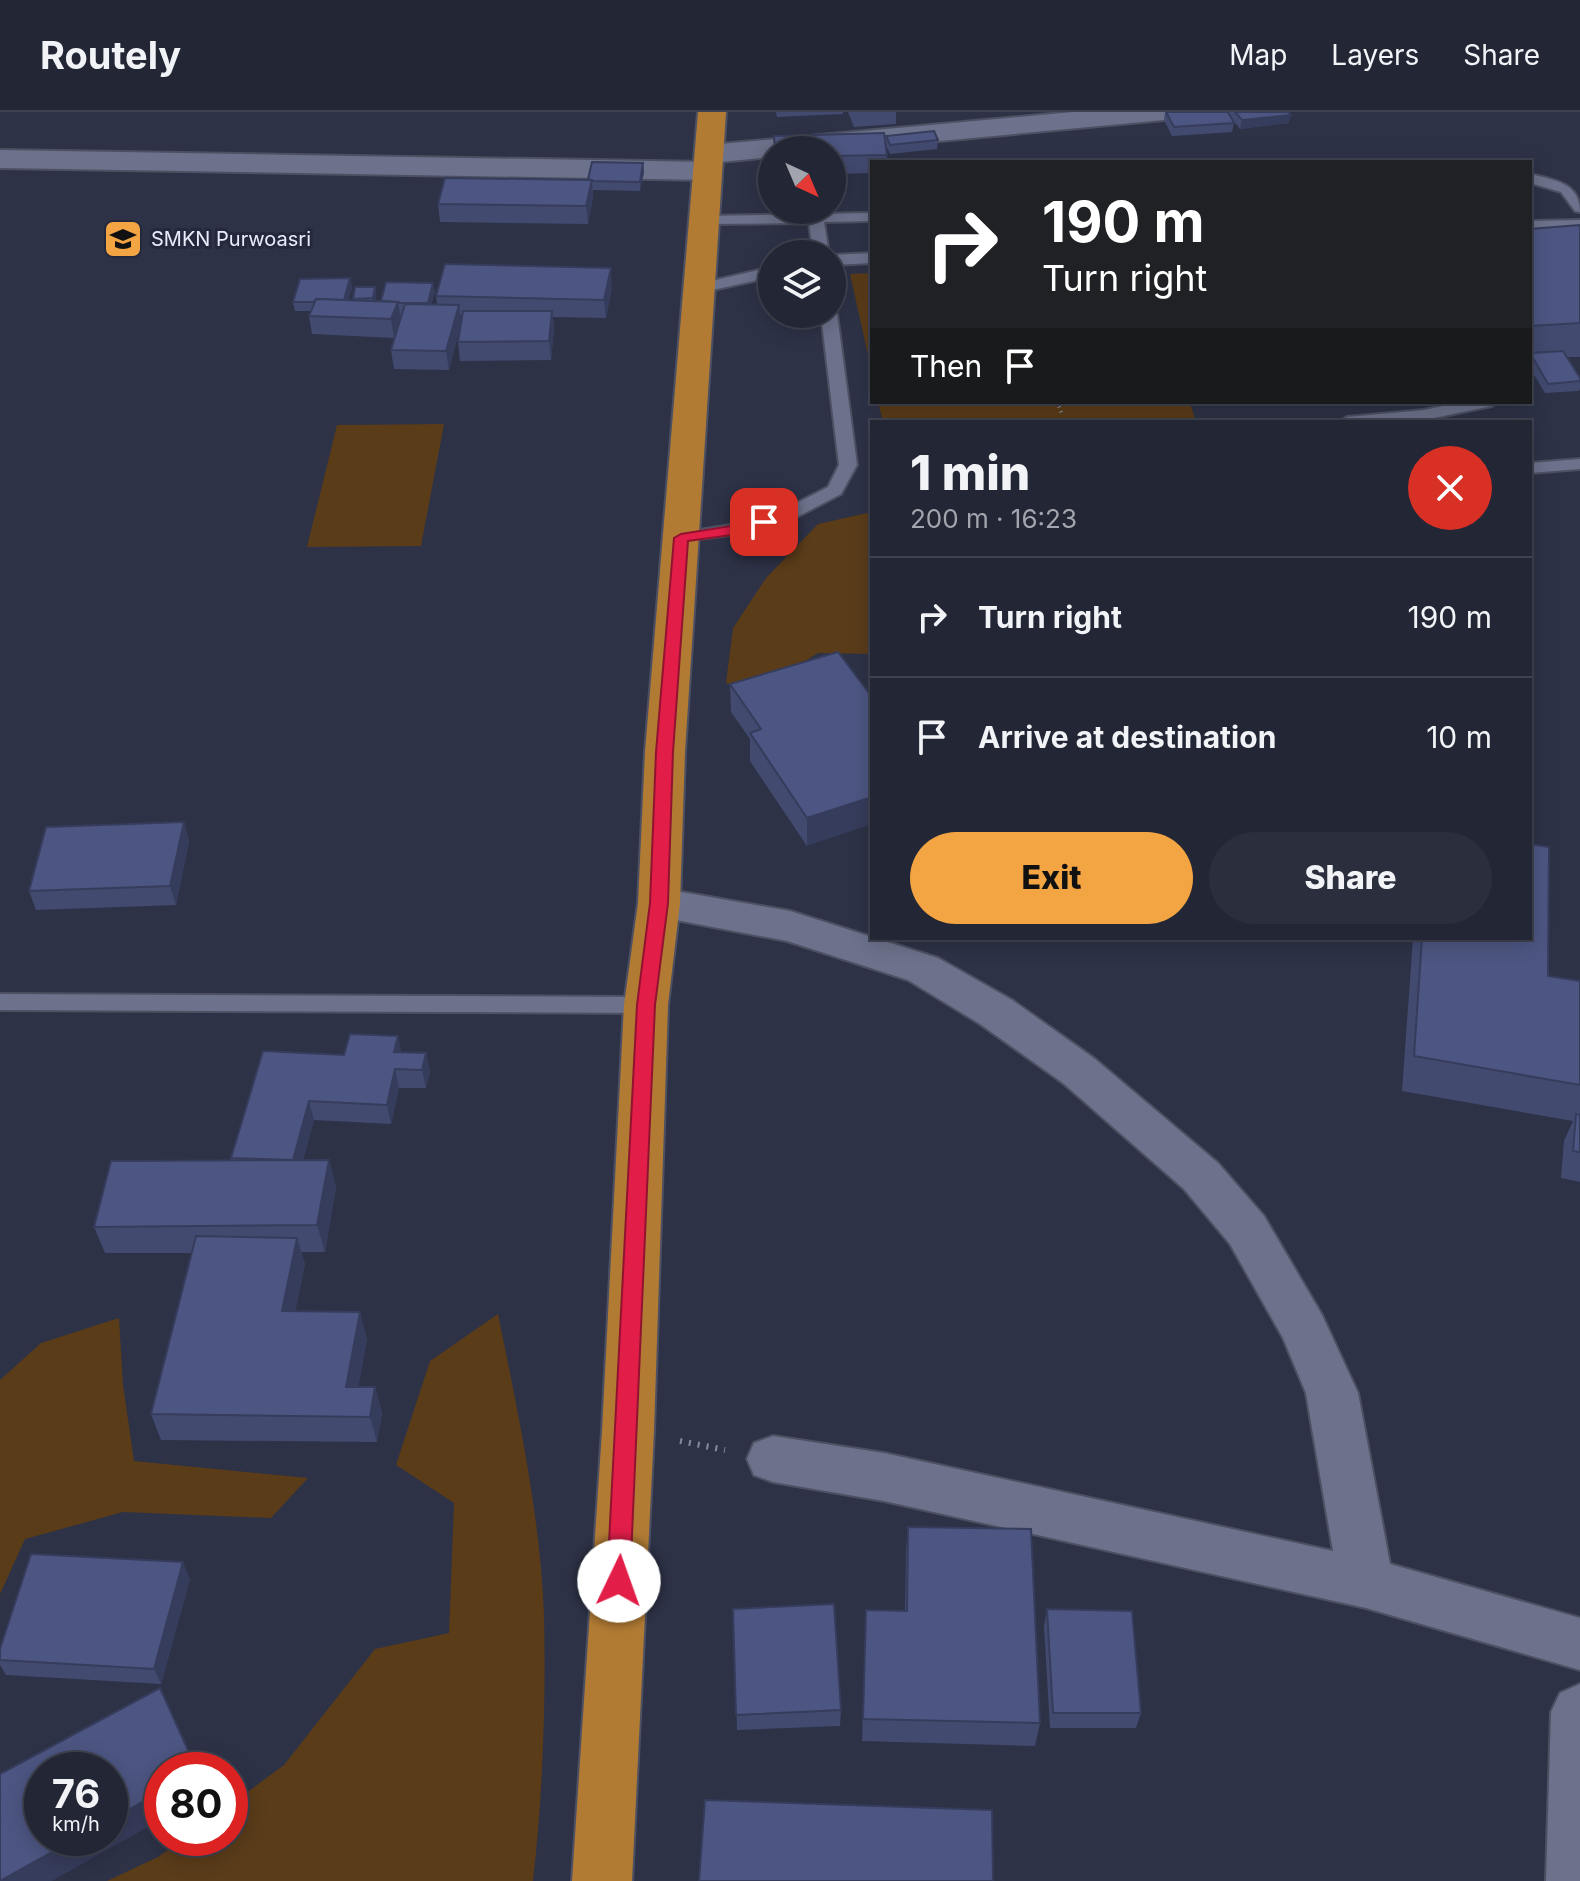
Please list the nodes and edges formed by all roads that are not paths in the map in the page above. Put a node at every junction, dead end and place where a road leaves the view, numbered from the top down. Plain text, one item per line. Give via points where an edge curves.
1 (1164, 112) edge
2 (710, 146) edge
3 (0, 159) edge
4 (1532, 179) edge
5 (1580, 208) edge
6 (870, 217) edge
7 (846, 218) edge
8 (706, 220) junction
9 (758, 220) edge
10 (1580, 224) edge
11 (1532, 225) edge
12 (870, 258) edge
13 (846, 259) edge
14 (758, 275) edge
15 (699, 288) junction
16 (831, 328) edge
17 (1476, 404) edge
18 (1369, 420) edge
19 (1580, 464) edge
20 (1532, 468) edge
21 (681, 538) junction
22 (659, 903) junction
23 (0, 1002) edge
24 (646, 1005) junction
25 (773, 1459) road end
26 (1366, 1583) junction
27 (1580, 1644) edge
28 (1580, 1712) edge
29 (602, 1881) edge
30 (1576, 1881) edge

1 - 2 street
2 - 3 street
2 - 8 highway
4 - 5 lane via 1566,189
6 - 7 lane
8 - 9 lane
8 - 15 highway
10 - 11 lane
12 - 13 lane
14 - 15 lane
15 - 21 highway
16 - 21 lane via 848,465 835,490 751,526
17 - 18 lane
19 - 20 lane
21 - 22 highway
22 - 24 highway
22 - 26 street via 790,926 923,969 1079,1071 1201,1176 1247,1230 1304,1330 1332,1393
23 - 24 lane
24 - 29 highway
25 - 26 street via 884,1477
26 - 27 street
28 - 30 street

